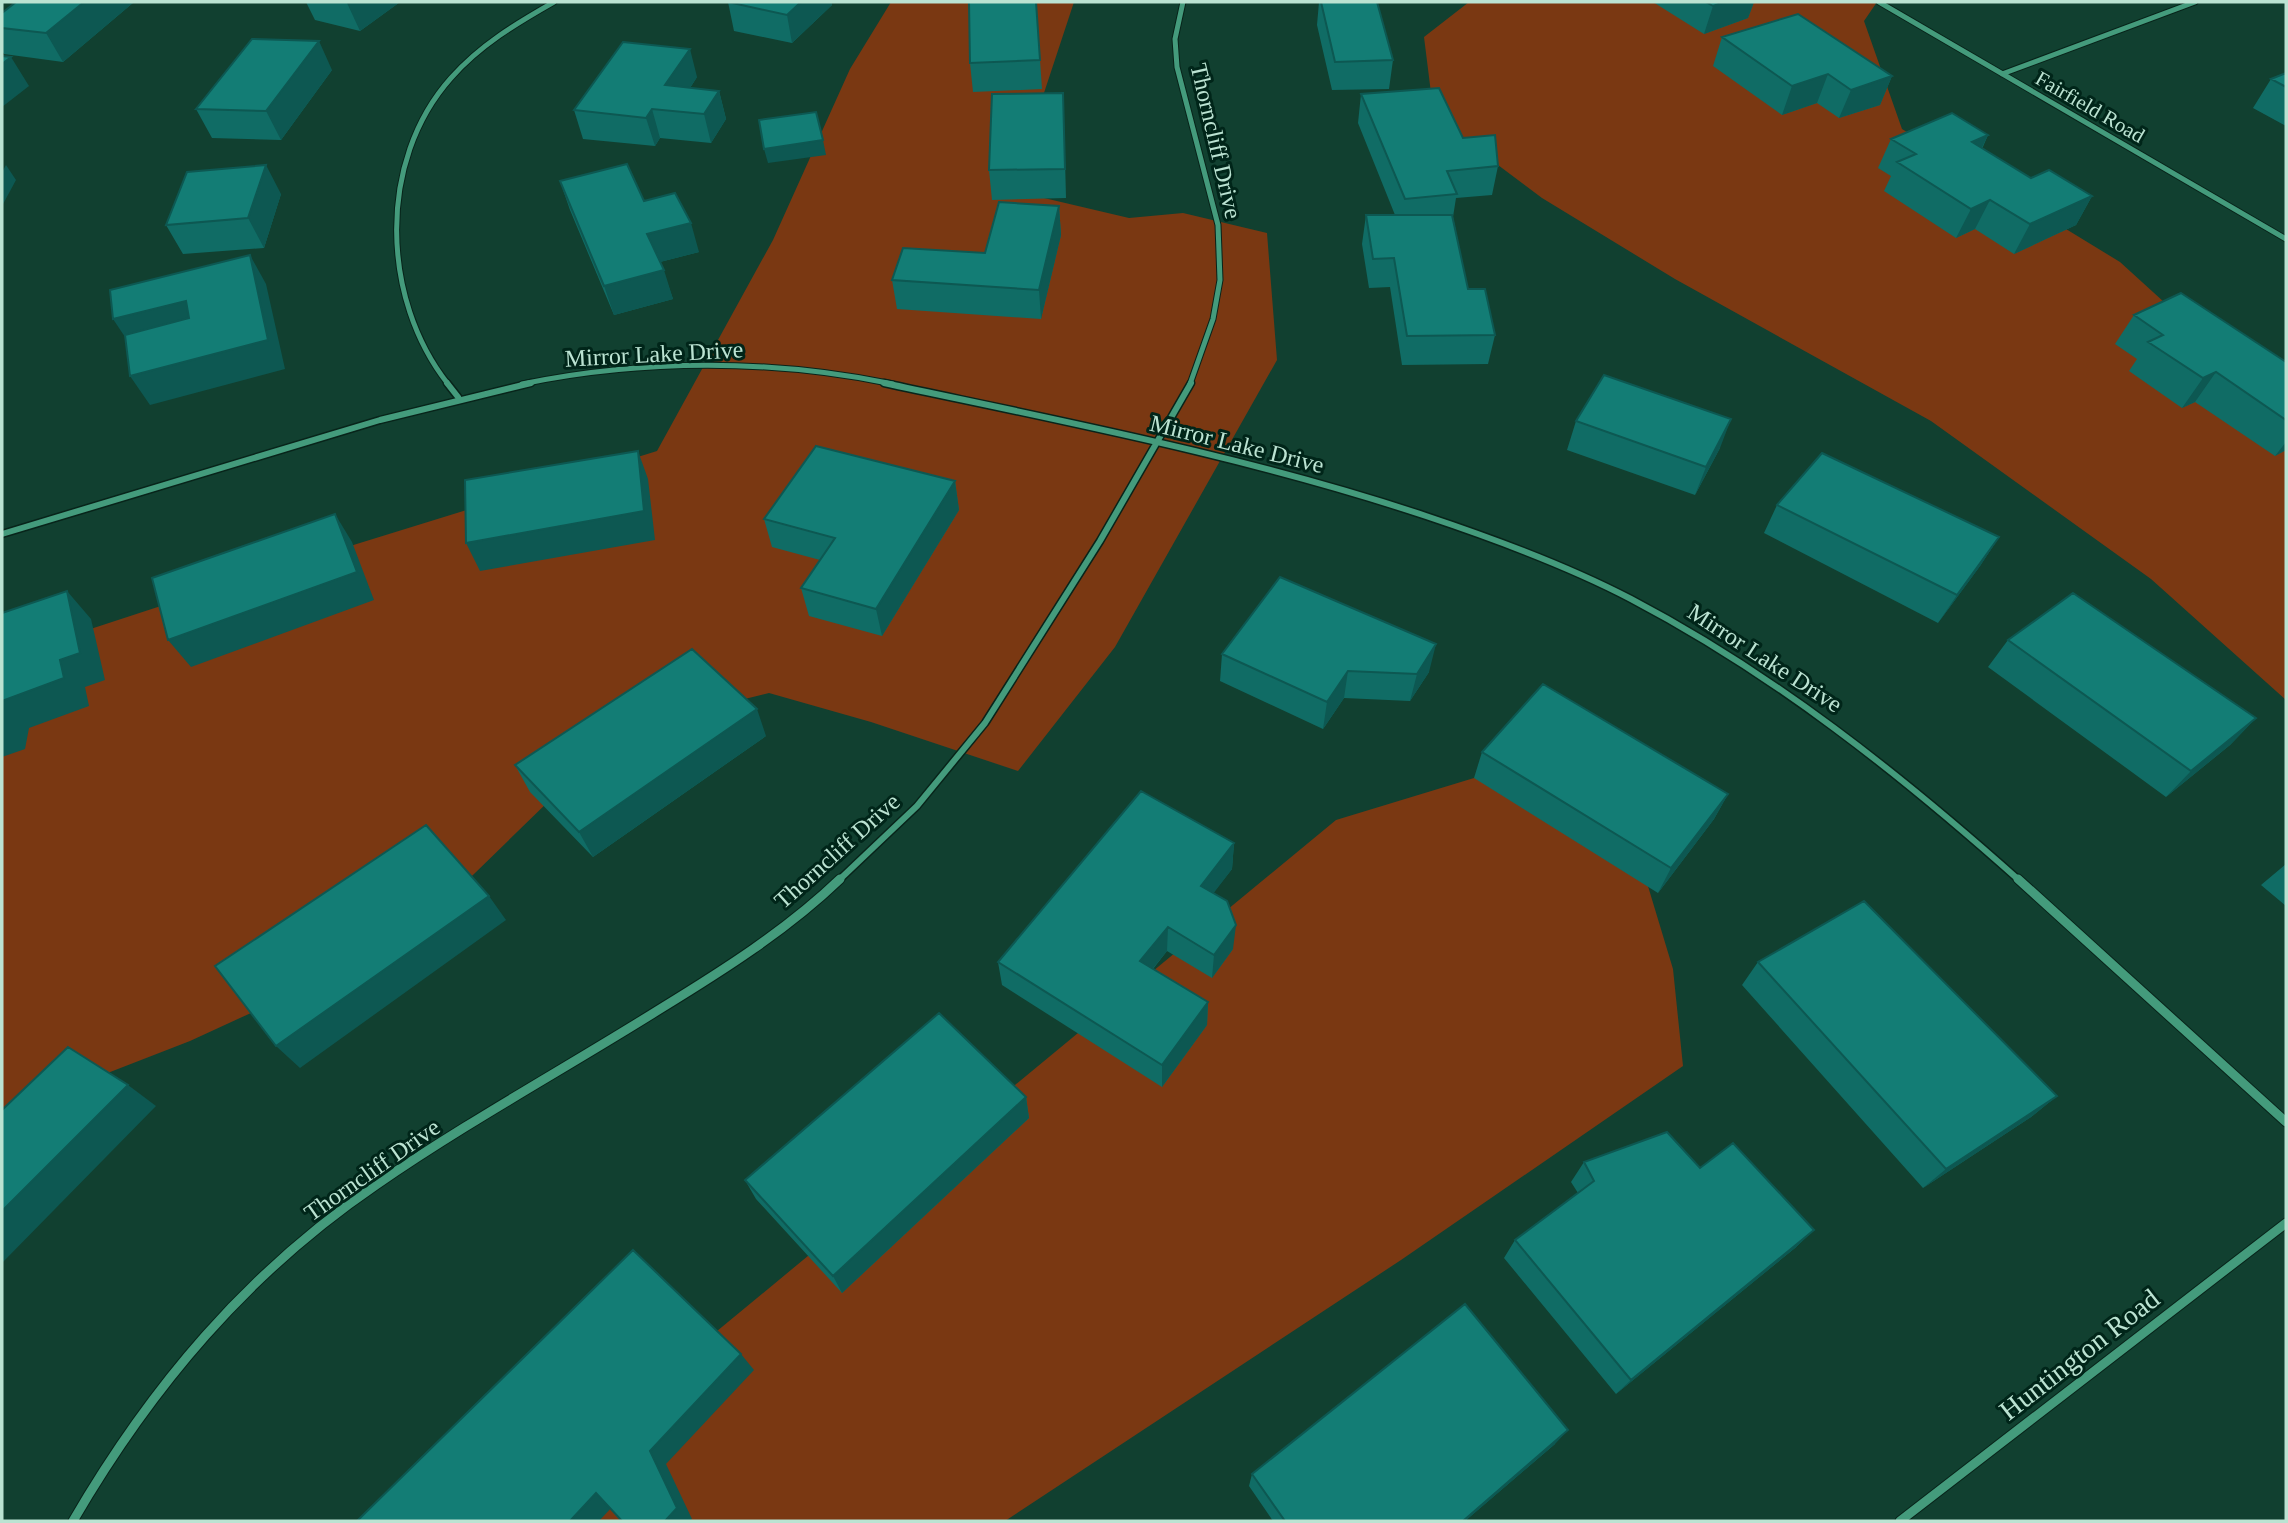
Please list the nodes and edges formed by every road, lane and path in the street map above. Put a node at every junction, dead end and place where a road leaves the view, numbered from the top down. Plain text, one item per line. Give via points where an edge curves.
1 (554, 2) edge
2 (1183, 2) edge
3 (1878, 2) edge
4 (2195, 2) edge
5 (2002, 74) junction
6 (2286, 239) edge
7 (457, 397) junction
8 (1157, 443) junction
9 (2, 534) edge
10 (2286, 1122) edge
11 (2286, 1223) edge
12 (73, 1521) edge
13 (1900, 1521) edge

1 - 7 street via 495,36 462,66 419,124 402,172 397,222 400,274 414,327 442,380
2 - 8 street, Thorncliff Drive via 1175,39 1177,67 1218,225 1220,280 1213,319 1193,379
3 - 5 street, Fairfield Road
4 - 5 street
5 - 6 street, Fairfield Road
7 - 8 street, Mirror Lake Drive via 607,371 705,366 801,370 863,378
7 - 9 street, Mirror Lake Drive
8 - 10 street, Mirror Lake Drive via 1293,475 1459,526 1560,565 1647,607 1760,672 1858,742 1956,823
8 - 12 street, Thorncliff Drive via 985,723 917,806 830,889 724,969 376,1185 321,1226 242,1294 200,1340 121,1440
11 - 13 street, Huntington Road

